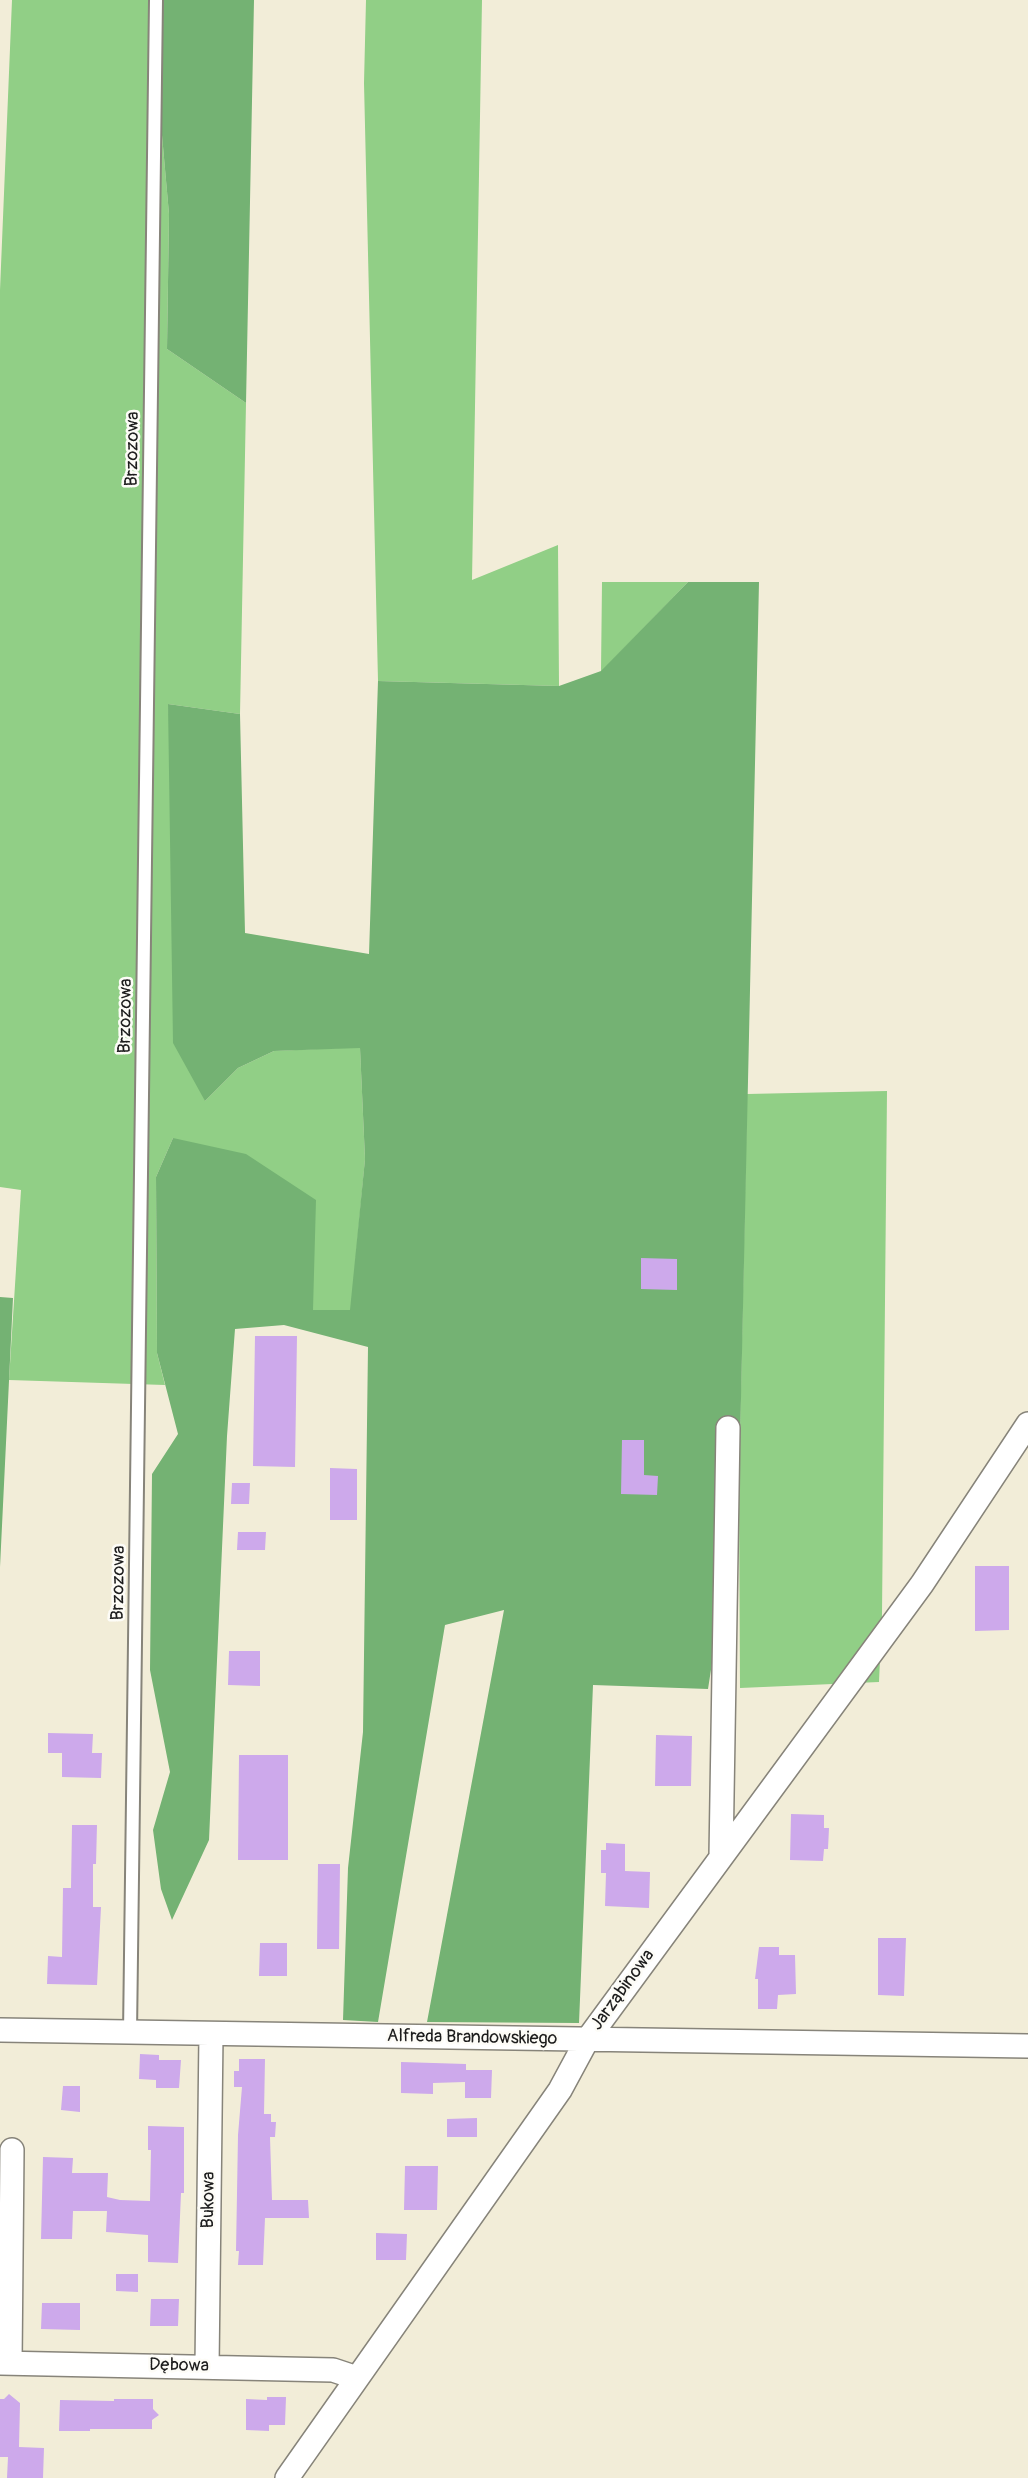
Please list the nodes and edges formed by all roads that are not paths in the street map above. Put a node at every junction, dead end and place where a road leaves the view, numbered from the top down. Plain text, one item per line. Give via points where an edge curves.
1 (156, 0) edge
2 (1028, 1424) edge
3 (728, 1428) dead end
4 (721, 1857) junction
5 (0, 2030) edge
6 (130, 2032) junction
7 (211, 2034) junction
8 (587, 2040) junction
9 (1028, 2046) edge
10 (12, 2150) dead end
11 (5, 2363) edge
12 (207, 2367) junction
13 (357, 2378) junction
14 (287, 2478) edge

1 - 6 lane, Brzozowa
2 - 4 street, Jarząbinowa via 922,1584
3 - 4 street
4 - 8 street, Jarząbinowa
5 - 6 street, Alfreda Brandowskiego
6 - 7 street, Alfreda Brandowskiego
7 - 8 street, Alfreda Brandowskiego
7 - 12 street, Bukowa
8 - 9 street, Alfreda Brandowskiego
8 - 13 street, Jarząbinowa via 560,2090
10 - 11 street
11 - 12 street, Dębowa
12 - 13 street, Dębowa via 333,2370
13 - 14 street, Jarząbinowa

